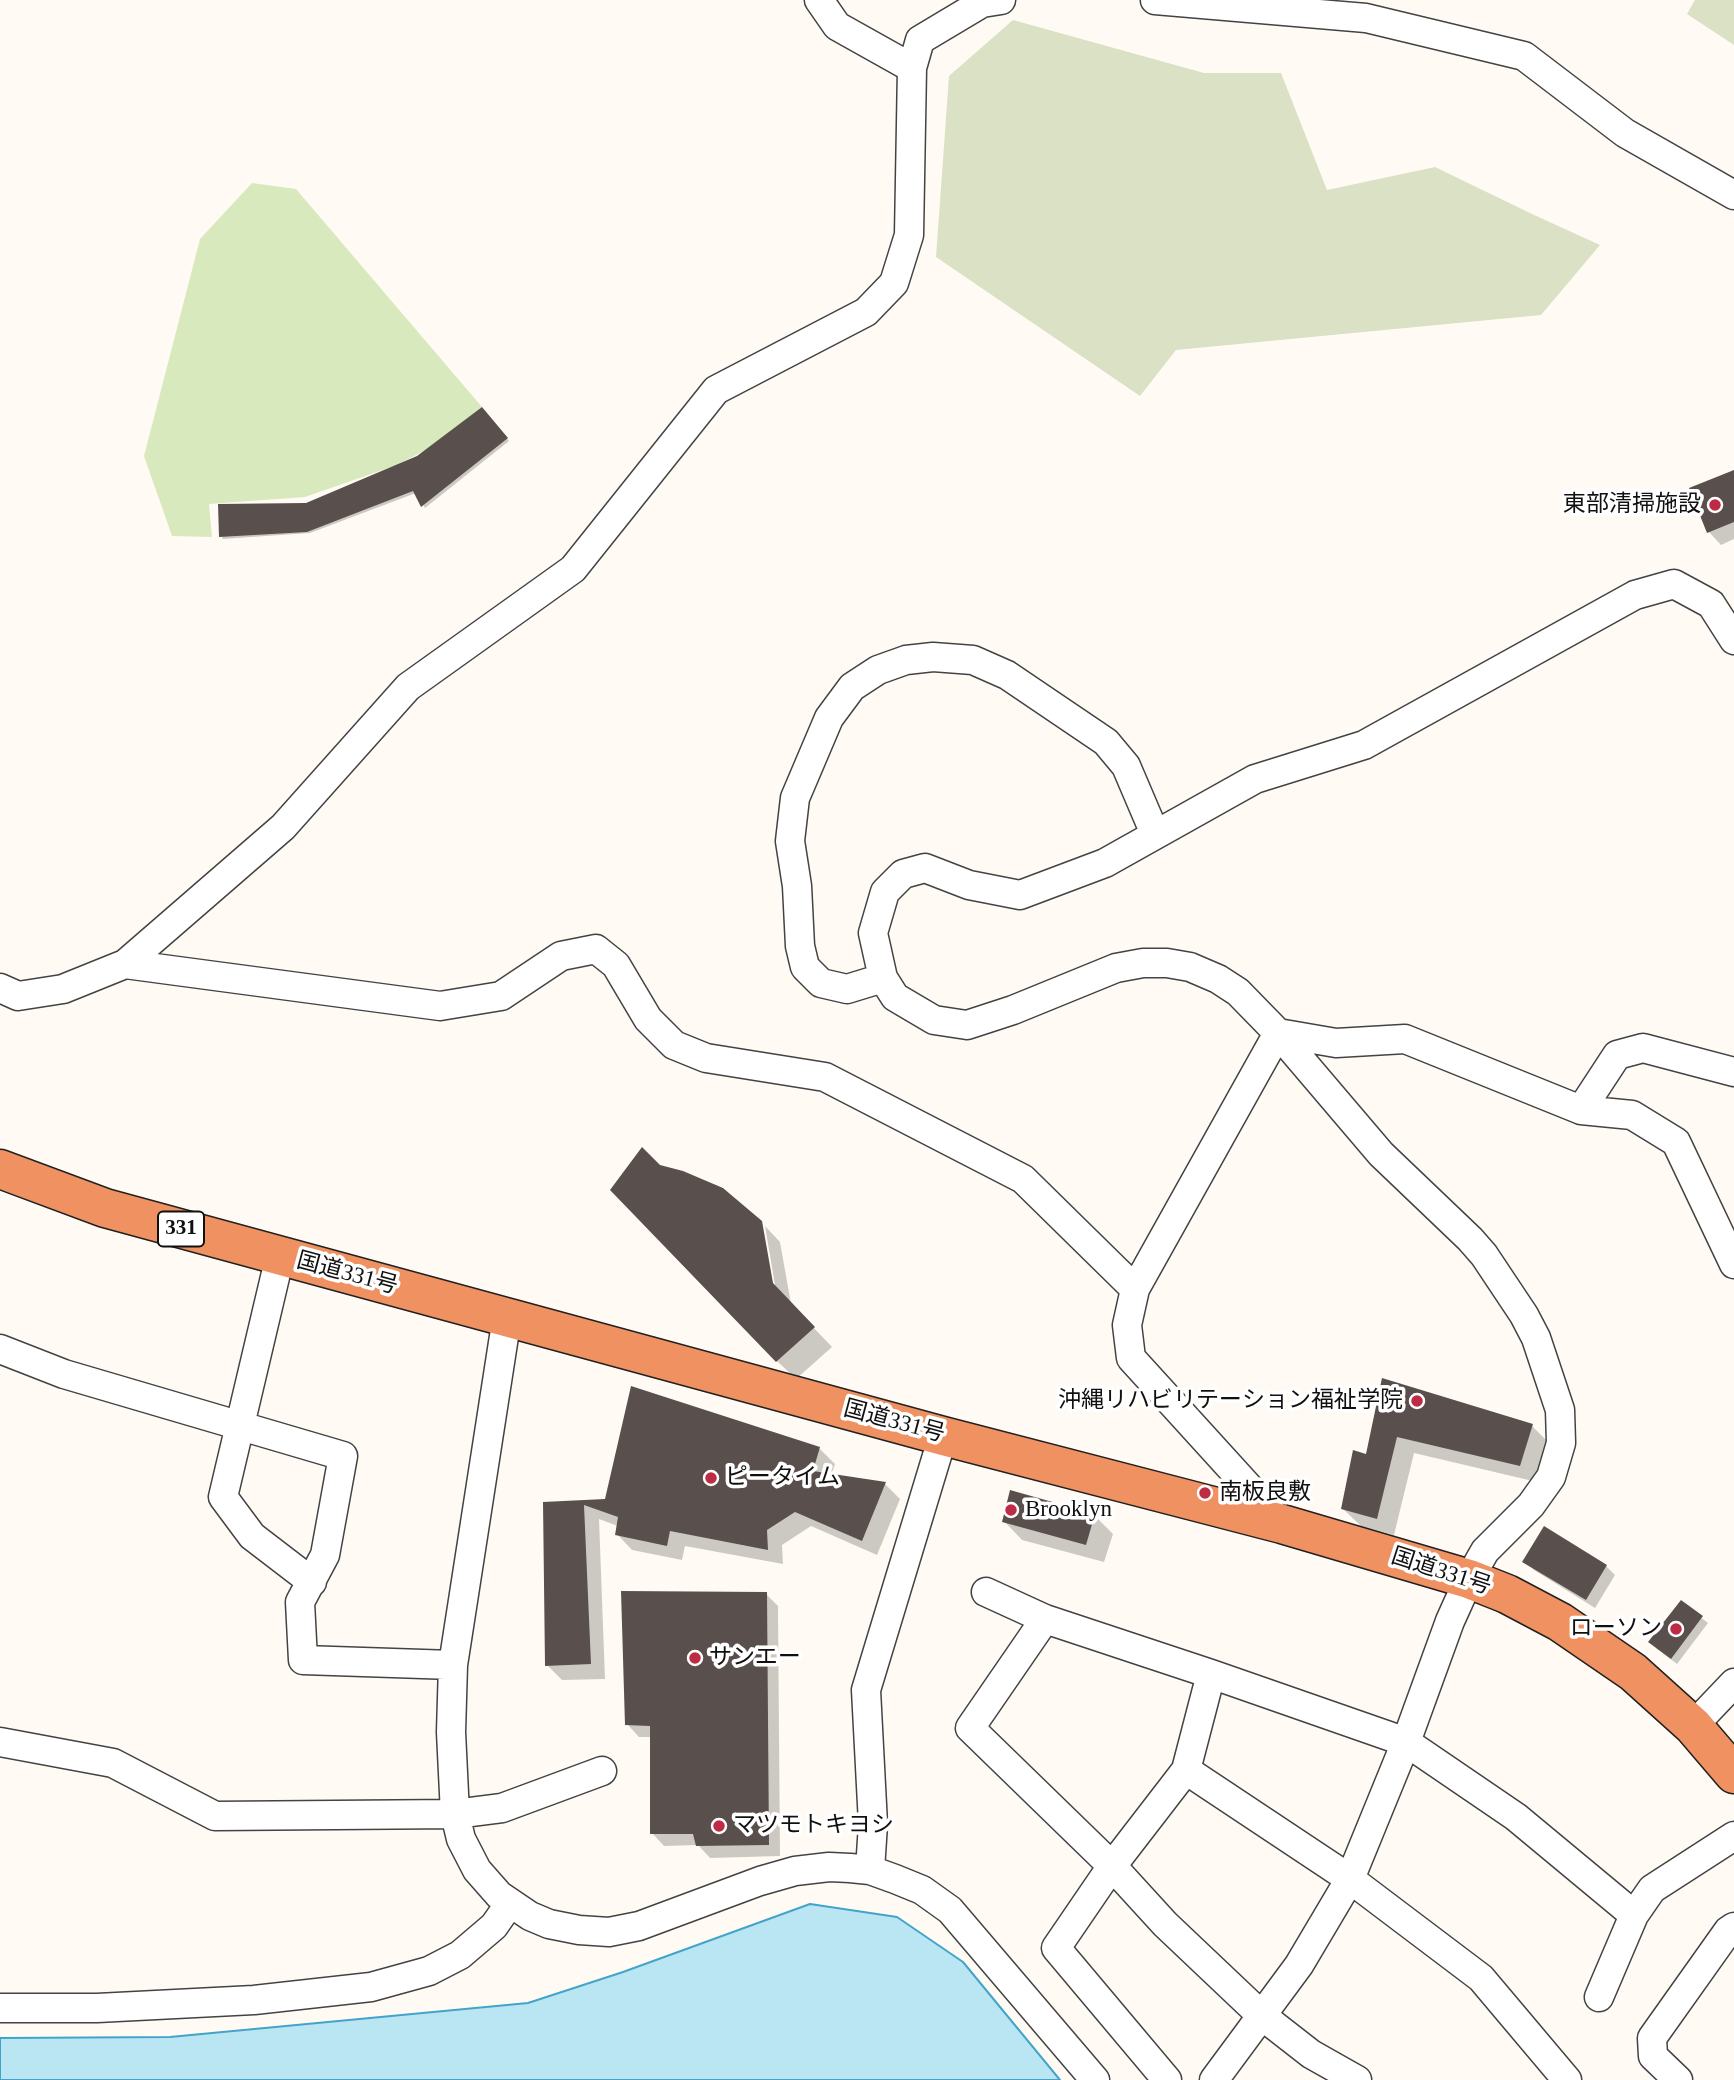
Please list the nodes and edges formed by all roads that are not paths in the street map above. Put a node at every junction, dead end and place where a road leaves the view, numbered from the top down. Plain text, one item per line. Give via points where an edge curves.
1 (819, 0) edge
2 (1001, 0) edge
3 (1155, 0) edge
4 (912, 68) junction
5 (1734, 195) edge
6 (1734, 640) edge
7 (1156, 834) junction
8 (125, 964) junction
9 (883, 978) junction
10 (0, 988) edge
11 (1278, 1033) junction
12 (1734, 1072) edge
13 (1581, 1110) junction
14 (0, 1169) edge
15 (280, 1256) junction
16 (1734, 1264) edge
17 (1135, 1289) junction
18 (507, 1317) junction
19 (0, 1349) edge
20 (241, 1426) junction
21 (943, 1436) junction
22 (1282, 1524) junction
23 (1469, 1579) junction
24 (312, 1582) junction
25 (986, 1592) dead end
26 (1045, 1619) junction
27 (453, 1665) junction
28 (1211, 1674) junction
29 (1734, 1683) edge
30 (1693, 1726) junction
31 (0, 1742) edge
32 (1406, 1742) junction
33 (1186, 1770) junction
34 (602, 1771) dead end
35 (1734, 1774) edge
36 (455, 1814) junction
37 (1734, 1836) edge
38 (1112, 1866) junction
39 (870, 1870) junction
40 (1350, 1879) junction
41 (510, 1903) junction
42 (1633, 1915) junction
43 (1734, 1927) edge
44 (1599, 1997) dead end
45 (0, 2008) edge
46 (1261, 2015) junction
47 (1096, 2080) edge
48 (1167, 2080) edge
49 (1214, 2080) edge
50 (1357, 2080) edge
51 (1567, 2080) edge
52 (1678, 2080) edge

1 - 4 street via 837,26
2 - 4 street via 982,3 920,40
3 - 5 street via 1366,18 1524,56 1625,133
4 - 8 street via 908,235 894,283 866,312 716,390 573,569 408,687 284,827
6 - 7 street via 1711,604 1674,584 1635,595 1364,745 1255,779
7 - 9 street via 1105,863 1020,895 969,885 925,868 903,874 885,892 873,933
7 - 9 street via 1126,766 1106,742 1007,675 973,660 933,657 878,670 852,687 829,718 795,798 790,841 805,967 821,983 847,989
8 - 10 street via 63,989 18,996
8 - 17 street via 439,1006 501,996 561,956 596,949 616,965 648,1019 674,1045 706,1058 825,1077 1023,1179
9 - 11 street via 895,997 911,1009 934,1020 967,1025 1116,968 1167,963 1218,979 1238,992
11 - 13 street via 1336,1043 1405,1039
11 - 17 street
11 - 23 street via 1381,1154 1484,1255 1524,1314 1546,1361 1561,1419 1556,1465 1542,1492 1485,1551
12 - 13 street via 1643,1048 1617,1055
13 - 16 street via 1632,1115 1676,1142
14 - 15 highway, 国道331号 / 331 via 105,1208
15 - 18 highway, 国道331号 / 331
15 - 20 street
17 - 22 street via 1127,1325 1131,1358
18 - 21 highway, 国道331号 / 331
18 - 27 street
19 - 20 street via 64,1374
20 - 24 street via 223,1497 252,1536
20 - 24 street via 343,1456 325,1555
21 - 22 highway, 国道331号 / 331
21 - 39 street via 866,1690 873,1824
22 - 23 highway, 国道331号 / 331
23 - 30 highway, 国道331号 / 331 via 1591,1642 1633,1672
23 - 32 street
24 - 27 street via 300,1602 303,1660
25 - 26 street
26 - 28 street
26 - 38 street via 970,1728
27 - 36 street
28 - 32 street
28 - 33 street
29 - 30 street
30 - 35 highway, 国道331号 / 331
31 - 36 street via 113,1763 215,1816
32 - 40 street
32 - 42 street via 1516,1817
33 - 38 street
33 - 40 street
34 - 36 street via 502,1808
36 - 41 street via 461,1839 477,1870
37 - 42 street via 1652,1889
38 - 46 street via 1165,1924
38 - 48 street via 1056,1948
39 - 41 street via 828,1867 795,1871 639,1926 609,1931 549,1924
39 - 47 street via 922,1890 950,1910
40 - 46 street via 1299,1965
40 - 51 street via 1481,1978
41 - 45 street via 494,1927 460,1955 429,1971 371,1987 254,2000
42 - 44 street
43 - 52 street via 1652,2038 1653,2056
46 - 49 street
46 - 50 street via 1311,2054

